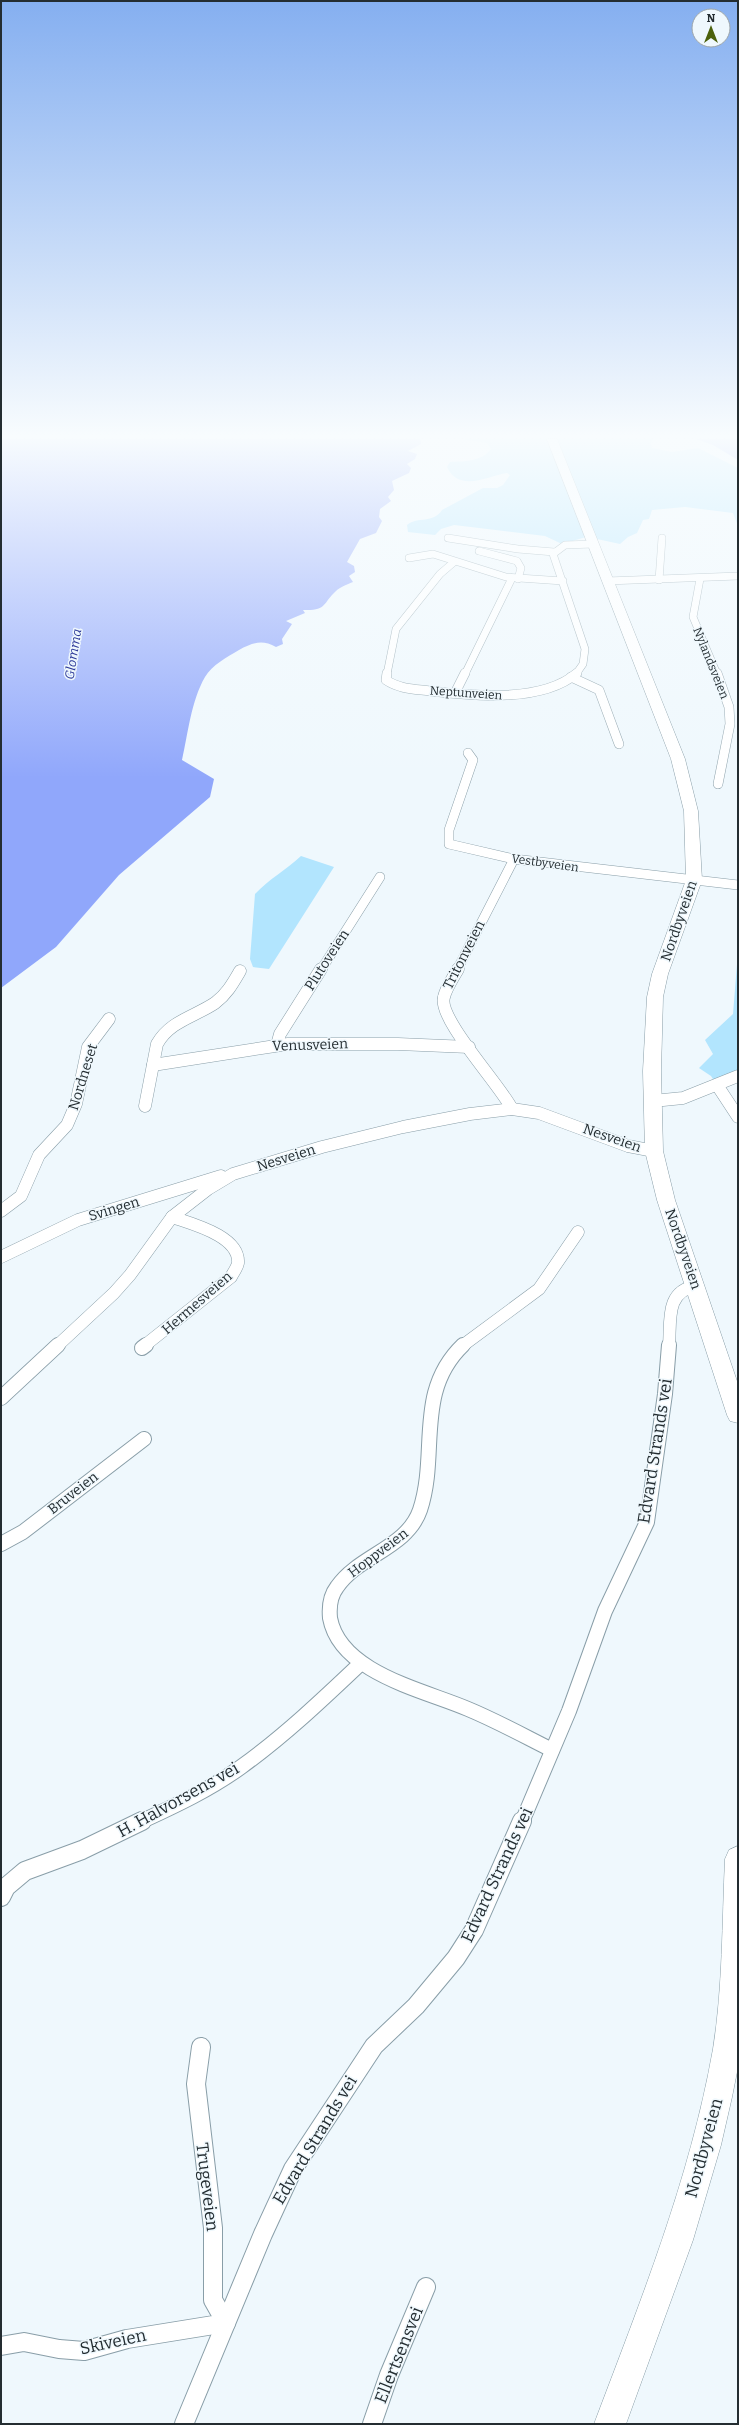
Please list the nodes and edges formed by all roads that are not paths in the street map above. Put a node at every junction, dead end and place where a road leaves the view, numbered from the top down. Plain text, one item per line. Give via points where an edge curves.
1 (491, 552) edge
2 (554, 552) edge
3 (596, 552) edge
4 (661, 552) edge
5 (409, 558) dead end
6 (454, 562) junction
7 (738, 576) edge
8 (515, 578) junction
9 (700, 579) junction
10 (607, 580) junction
11 (659, 580) junction
12 (563, 581) junction
13 (571, 678) junction
14 (455, 693) junction
15 (619, 744) dead end
16 (468, 753) dead end
17 (718, 784) dead end
18 (514, 859) junction
19 (380, 877) dead end
20 (694, 880) junction
21 (738, 885) edge
22 (240, 971) dead end
23 (109, 1019) dead end
24 (277, 1045) junction
25 (468, 1046) junction
26 (153, 1065) junction
27 (738, 1076) edge
28 (717, 1085) junction
29 (653, 1101) junction
30 (145, 1106) dead end
31 (512, 1109) junction
32 (738, 1117) edge
33 (654, 1151) junction
34 (233, 1174) junction
35 (169, 1192) junction
36 (182, 1208) junction
37 (1, 1211) edge
38 (172, 1218) junction
39 (578, 1232) dead end
40 (1, 1256) edge
41 (696, 1286) junction
42 (142, 1348) dead end
43 (1, 1398) edge
44 (738, 1415) edge
45 (144, 1439) dead end
46 (1, 1544) edge
47 (361, 1663) junction
48 (552, 1750) junction
49 (738, 1859) edge
50 (1, 1897) edge
51 (201, 2047) dead end
52 (426, 2287) dead end
53 (226, 2323) junction
54 (1, 2346) edge
55 (614, 2422) edge
56 (184, 2424) edge
57 (372, 2424) edge

1 - 8 street via 514,559 520,566
2 - 12 street, Neptunveien
3 - 10 main road, Nordbyveien
4 - 11 street
5 - 6 street via 429,554
6 - 8 street
6 - 14 street, Neptunveien via 440,574 396,629 386,678 390,683
7 - 9 street
8 - 12 street
8 - 14 street
9 - 11 street
9 - 17 street, Nylandsveien via 693,617 728,703 730,724 729,749
10 - 11 street
10 - 20 main road, Nordbyveien via 684,779 693,825
12 - 13 street, Neptunveien via 586,653 582,667
13 - 14 street, Neptunveien via 548,688 520,694 491,696
13 - 15 street via 599,690
16 - 18 street, Vestbyveien via 472,760 449,830 449,844
18 - 20 street, Vestbyveien
18 - 25 street, Tritonveien via 443,998 446,1014
19 - 24 street, Plutoveien via 280,1034
20 - 21 street, Vestbyveien
20 - 29 main road, Nordbyveien via 660,974 655,997
22 - 26 street via 221,998 164,1033 157,1044
23 - 37 street, Nordneset via 90,1044 76,1104 67,1125 39,1155 21,1196
24 - 25 street, Venusveien
24 - 26 street, Venusveien
25 - 31 street, Tritonveien
26 - 30 street
27 - 28 street
28 - 29 street via 678,1099
28 - 32 street
29 - 33 main road, Nordbyveien
31 - 33 street, Nesveien via 539,1113 628,1146
31 - 34 street, Nesveien via 403,1127 322,1147
33 - 41 main road, Nordbyveien via 662,1187
34 - 35 street, Svingen
34 - 36 street, Nesveien
35 - 36 street
35 - 40 street, Svingen via 78,1220
36 - 38 street, Nesveien
38 - 42 street, Hermesveien via 229,1241 236,1252 237,1265 231,1277
38 - 43 street, Nesveien via 114,1293
39 - 47 street, Hoppveien via 540,1288 469,1339 446,1366 438,1380 430,1422 425,1490 415,1522 404,1535 343,1580 330,1599 331,1622 337,1640
41 - 44 main road, Nordbyveien
41 - 48 street, Edvard Strands vei via 676,1292 672,1306 665,1394 647,1522 605,1611
45 - 46 street, Bruveien via 23,1532
47 - 48 street, Hoppveien via 459,1704
47 - 50 street, H. Halvorsens vei via 325,1697 241,1766 179,1804 82,1850 25,1872 6,1887
48 - 53 street, Edvard Strands vei via 494,1888 466,1944 416,2006 374,2046 317,2130 279,2196
49 - 55 main road, Nordbyveien via 733,1994 727,2049 716,2105 696,2181
51 - 53 street, Trugeveien via 196,2095 213,2228 213,2300
52 - 57 street, Ellertsensvei via 389,2375
53 - 54 street, Skiveien via 127,2339 84,2351 24,2342
53 - 56 street, Edvard Strands vei

